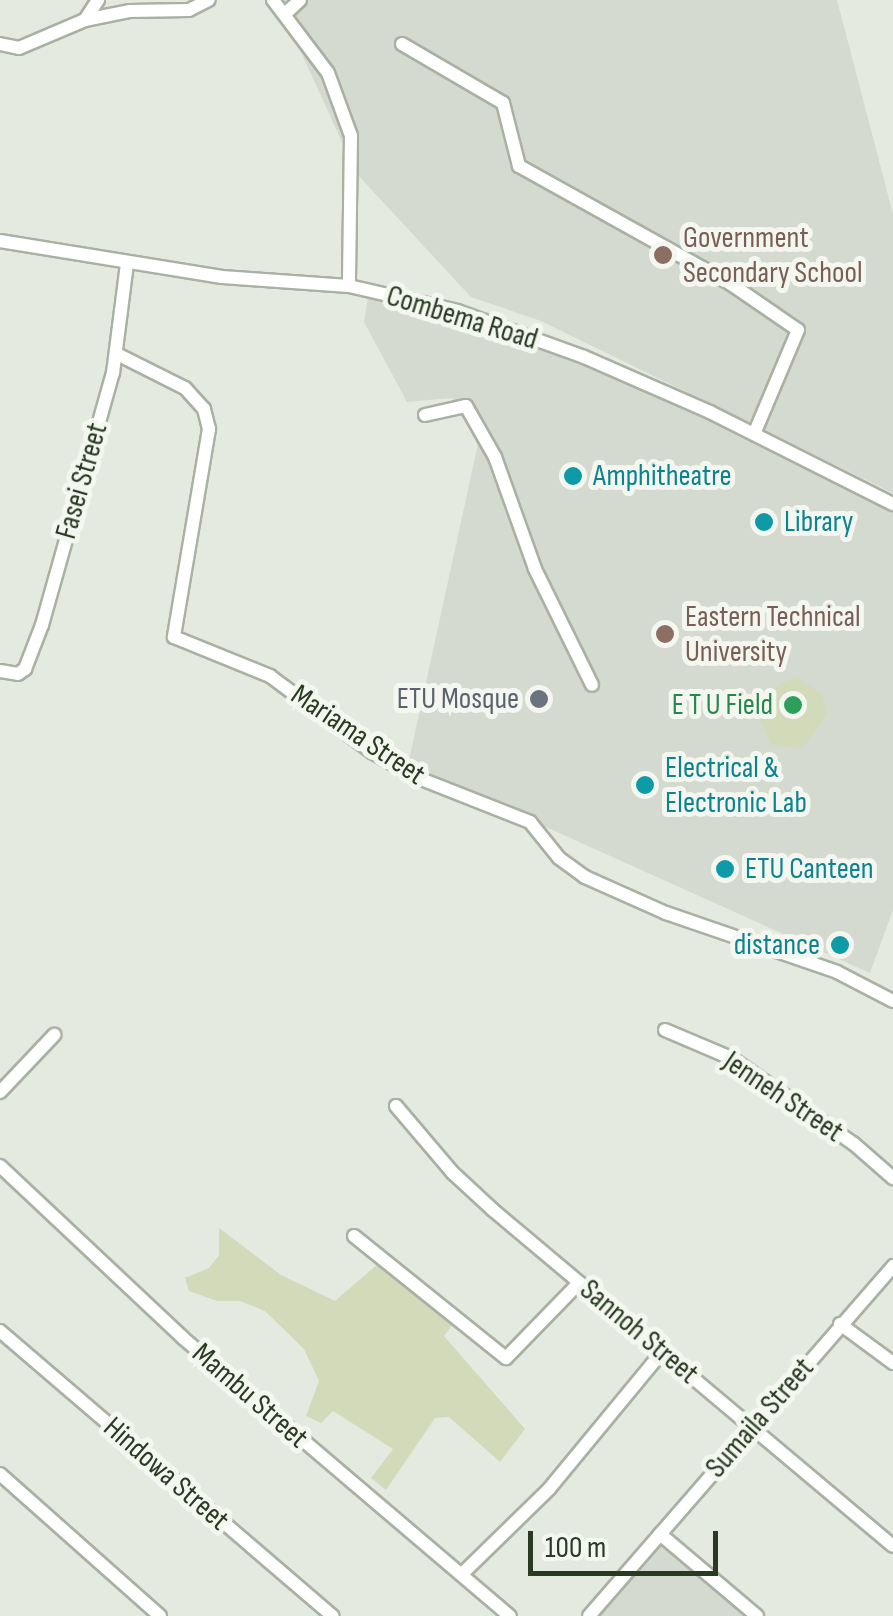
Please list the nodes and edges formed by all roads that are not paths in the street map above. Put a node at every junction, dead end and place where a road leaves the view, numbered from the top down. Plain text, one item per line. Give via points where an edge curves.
1 (98, 0) edge
2 (208, 0) edge
3 (273, 0) edge
4 (300, 0) edge
5 (286, 13) junction
6 (85, 20) junction
7 (0, 44) edge
8 (402, 44) dead end
9 (0, 241) edge
10 (127, 263) junction
11 (349, 286) junction
12 (117, 354) junction
13 (425, 415) dead end
14 (755, 432) junction
15 (893, 504) edge
16 (0, 670) edge
17 (592, 686) dead end
18 (893, 1001) edge
19 (664, 1030) dead end
20 (54, 1035) dead end
21 (0, 1092) edge
22 (396, 1106) dead end
23 (0, 1166) edge
24 (893, 1178) edge
25 (354, 1236) dead end
26 (893, 1266) edge
27 (579, 1283) junction
28 (840, 1324) junction
29 (0, 1331) edge
30 (661, 1353) junction
31 (893, 1363) edge
32 (753, 1427) junction
33 (0, 1474) edge
34 (660, 1534) junction
35 (893, 1546) edge
36 (462, 1574) junction
37 (160, 1616) edge
38 (332, 1616) edge
39 (510, 1616) edge
40 (589, 1616) edge
41 (757, 1616) edge

1 - 6 street
2 - 6 street via 189,10
3 - 5 street
4 - 5 street
5 - 11 street via 328,74 350,136
6 - 7 street via 30,45
8 - 14 street via 503,103 519,166 731,284 798,330
9 - 10 street, Combema Road
10 - 11 street, Combema Road
10 - 12 street, Fasei Street
11 - 14 street, Combema Road via 482,319
12 - 16 street, Fasei Street via 36,642 18,674
12 - 18 street, Mariama Street via 185,388 204,410 209,429 174,637 270,676 416,777 530,822 584,877 837,972
13 - 17 street via 466,406 495,457 535,568
14 - 15 street, Combema Road
19 - 24 street, Jenneh Street via 744,1067
20 - 21 street
22 - 27 street, Sannoh Street via 453,1173
23 - 36 street, Mambu Street via 182,1338
25 - 27 street via 506,1358
26 - 28 street, Sumaila Street
27 - 30 street, Sannoh Street
28 - 31 street
28 - 32 street, Sumaila Street
29 - 38 street, Hindowa Street
30 - 32 street, Sannoh Street
30 - 36 street via 550,1489
32 - 34 street, Sumaila Street
32 - 35 street, Sannoh Street
33 - 37 street
34 - 40 street, Sumaila Street
34 - 41 street
36 - 39 street, Mambu Street

